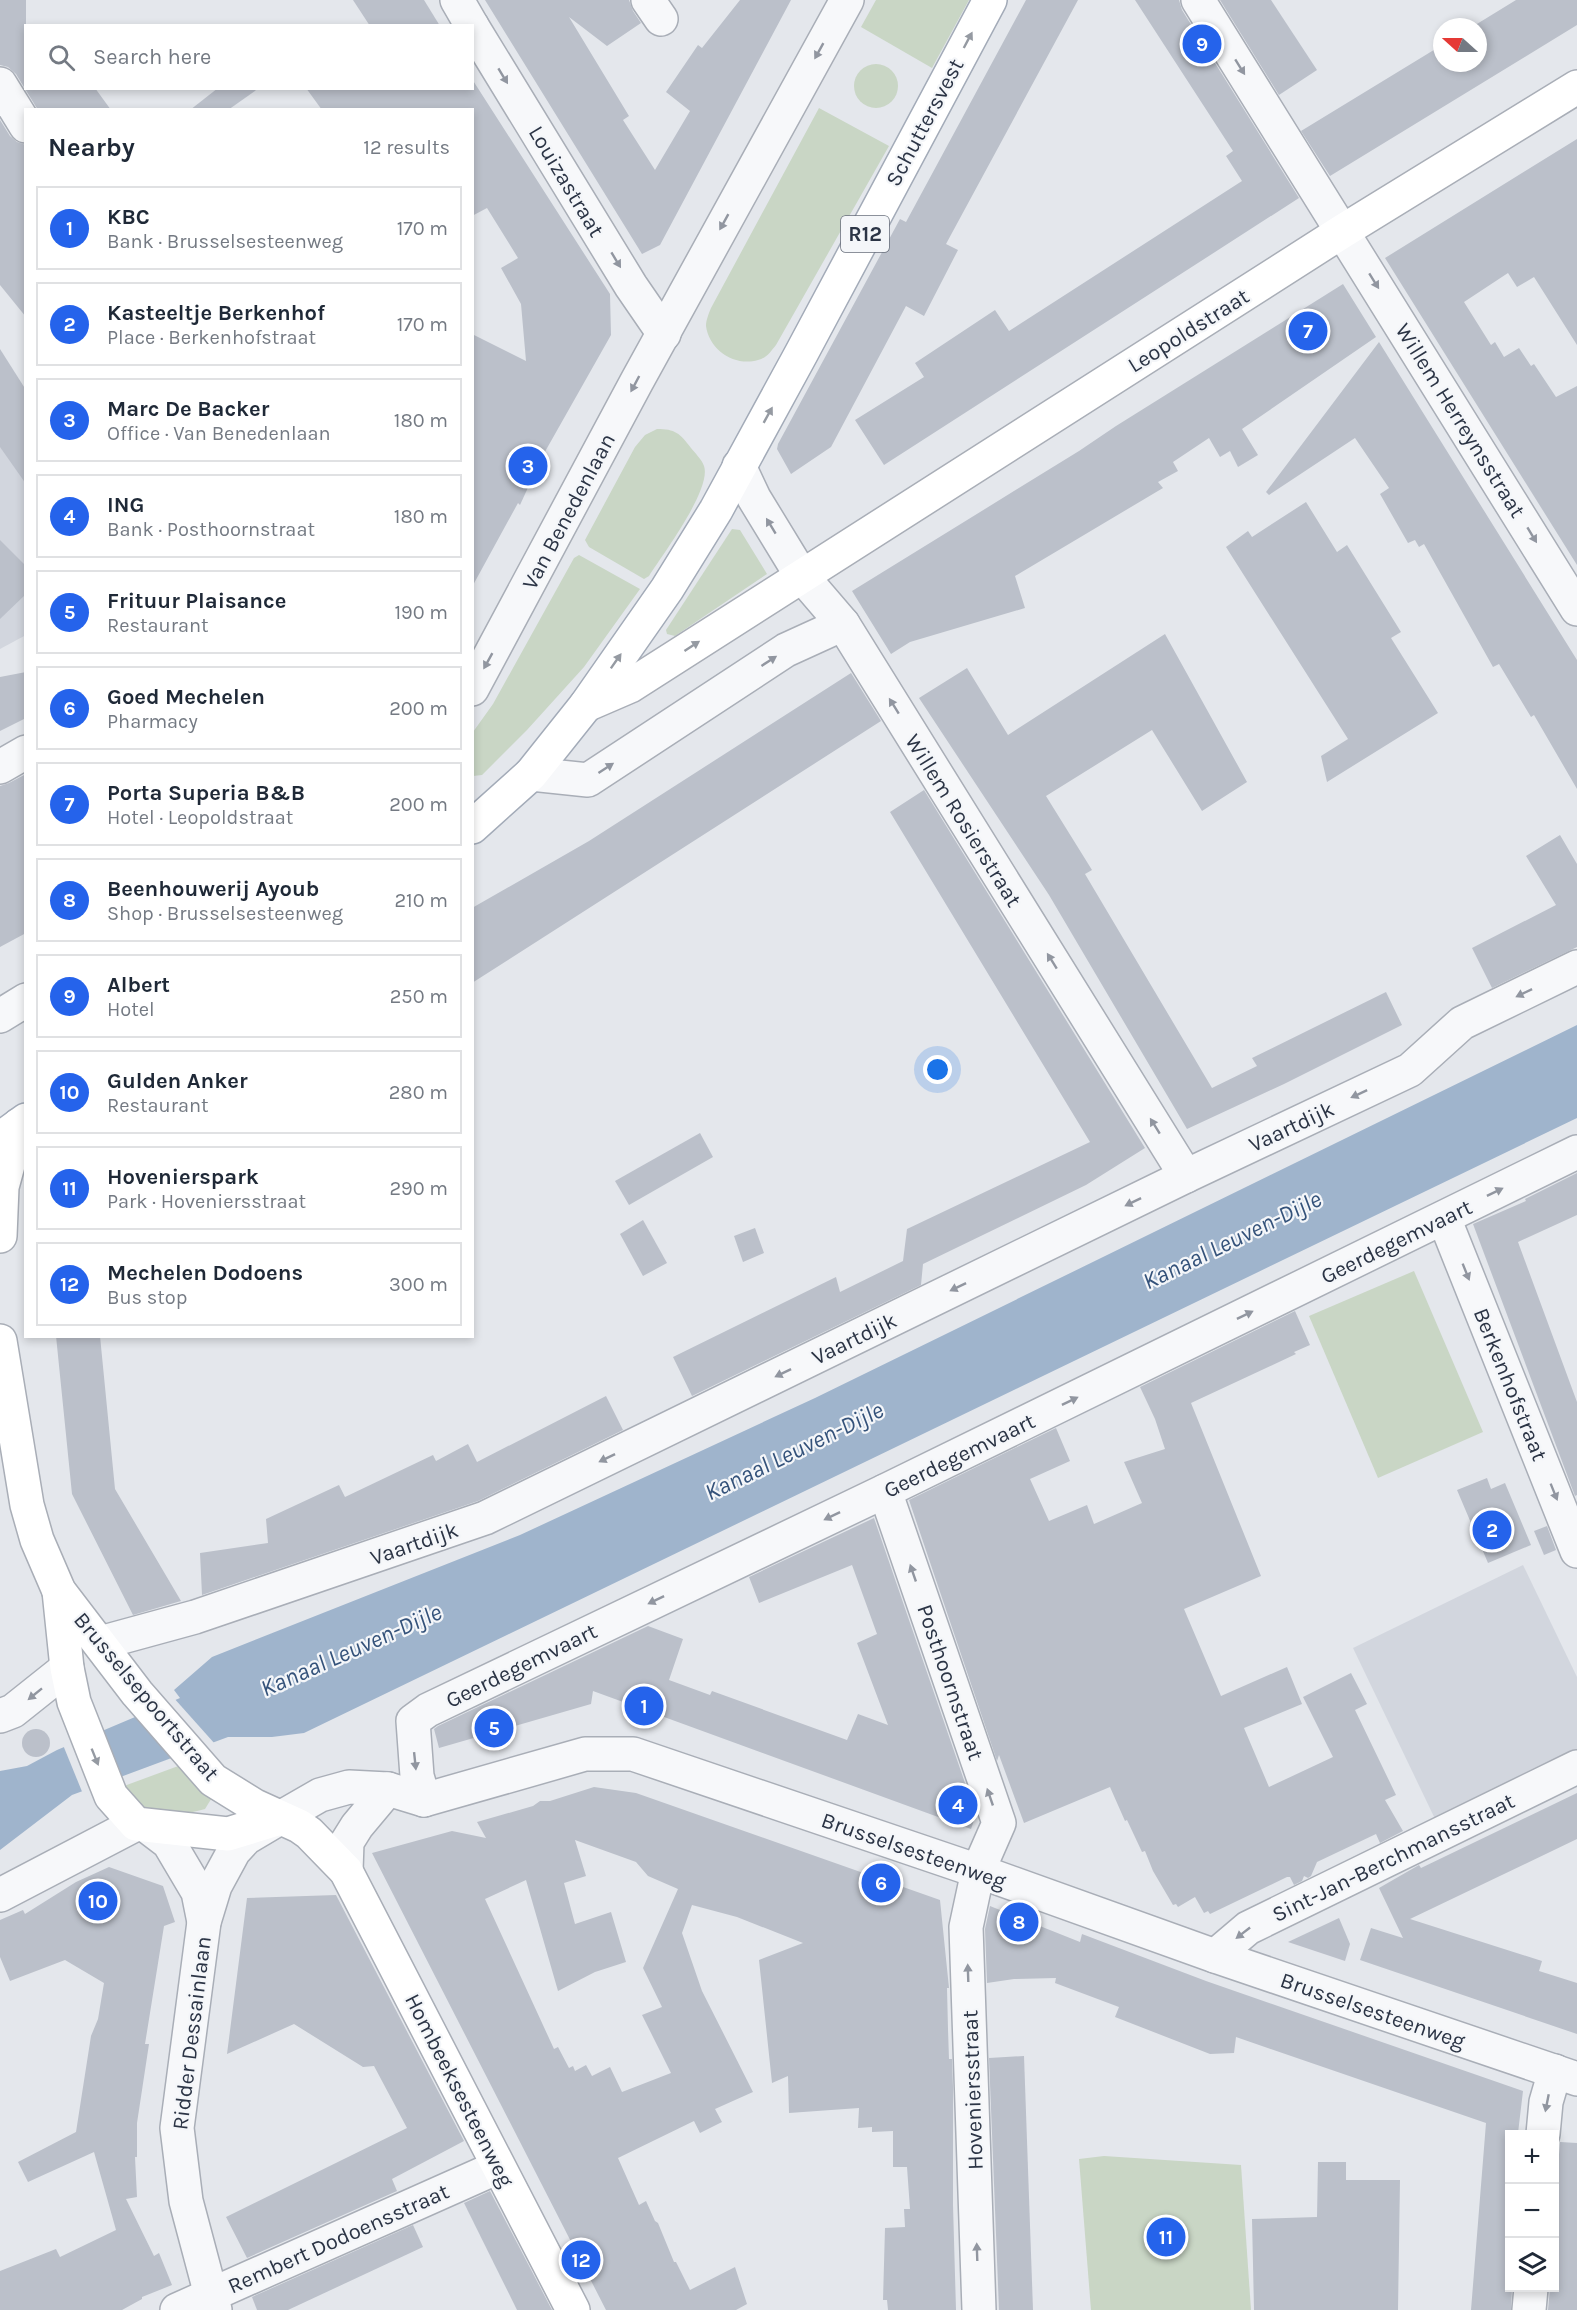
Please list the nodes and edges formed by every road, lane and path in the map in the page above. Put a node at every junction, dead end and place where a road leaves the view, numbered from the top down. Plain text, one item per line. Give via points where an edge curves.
1 (456, 0) edge
2 (847, 0) edge
3 (990, 0) edge
4 (1198, 0) edge
5 (471, 24) edge
6 (474, 29) edge
7 (0, 84) edge
8 (1577, 87) edge
9 (24, 123) edge
10 (1343, 231) junction
11 (664, 334) junction
12 (739, 466) junction
13 (801, 576) junction
14 (1577, 609) edge
15 (843, 624) junction
16 (474, 685) edge
17 (586, 705) junction
18 (24, 753) edge
19 (0, 767) edge
20 (531, 774) junction
21 (479, 817) edge
22 (1577, 968) edge
23 (24, 1001) edge
24 (0, 1016) edge
25 (15, 1128) edge
26 (1577, 1152) edge
27 (1186, 1176) junction
28 (1444, 1218) junction
29 (0, 1236) edge
30 (0, 1341) edge
31 (885, 1491) junction
32 (1577, 1551) edge
33 (59, 1591) junction
34 (100, 1643) junction
35 (67, 1668) junction
36 (0, 1716) edge
37 (1577, 1767) edge
38 (388, 1789) junction
39 (424, 1800) junction
40 (279, 1818) junction
41 (142, 1825) junction
42 (346, 1871) junction
43 (978, 1871) junction
44 (0, 1895) edge
45 (204, 1923) junction
46 (1215, 1956) junction
47 (1566, 2075) edge
48 (1543, 2130) edge
49 (498, 2167) junction
50 (1531, 2292) edge
51 (213, 2302) edge
52 (177, 2310) edge
53 (573, 2310) edge
54 (979, 2310) edge
55 (1529, 2310) edge

1 - 5 street, Louizastraat
2 -> 11 street
12 -> 3 main road, Schuttersvest / R12
4 -> 10 street, Willem Herreynsstraat
6 -> 11 street, Louizastraat
7 - 9 street
8 - 10 main road, Leopoldstraat
10 - 13 main road, Leopoldstraat
10 -> 14 street, Willem Herreynsstraat
11 -> 16 street, Van Benedenlaan
13 -> 12 street, Willem Rosierstraat
17 -> 12 main road, R12 via 667,589
13 - 15 street, Willem Rosierstraat
17 -> 13 main road via 630,686
20 -> 15 street via 588,780 786,650
27 -> 15 street, Willem Rosierstraat
17 - 20 main road, R12
18 - 19 street
20 - 21 main road, R12
22 -> 27 street, Vaartdijk via 1462,1023 1410,1070
23 - 24 street
25 - 29 main road via 2,1187
28 -> 26 street, Geerdegemvaart
27 -> 34 street, Vaartdijk via 485,1518 206,1613
31 -> 28 street, Geerdegemvaart
28 -> 32 street, Berkenhofstraat
30 - 33 main road, Brusselsepoortstraat via 27,1505
31 -> 39 street, Geerdegemvaart via 428,1710 412,1722 417,1776
43 -> 31 street, Posthoornstraat via 999,1823
33 - 34 main road, Brusselsepoortstraat
33 - 35 main road, Brusselsepoortstraat
34 - 40 main road, Brusselsepoortstraat via 137,1693 213,1780
35 -> 36 street via 13,1711
35 -> 41 main road, Brusselsepoortstraat via 79,1718 111,1796
37 -> 46 street, Sint-Jan-Berchmansstraat via 1248,1928
38 - 39 street
38 - 40 street via 349,1787 320,1795
38 - 42 street via 347,1842
39 - 43 street, Brusselsesteenweg via 585,1754 633,1754
40 - 41 main road via 228,1834
40 - 42 main road, Hombeeksesteenweg via 309,1833
40 - 45 street, Ridder Dessainlaan via 246,1838 234,1851 215,1886
41 - 44 street
41 - 45 street, Brusselsepoortstraat via 169,1843 198,1892
42 - 49 main road, Hombeeksesteenweg
43 - 46 street, Brusselsesteenweg
54 -> 43 street, Hoveniersstraat via 966,1927
45 - 51 street, Ridder Dessainlaan via 177,2128 186,2201
46 - 47 street, Brusselsesteenweg
47 -> 48 street via 1546,2102
49 - 51 street, Rembert Dodoensstraat
49 - 53 main road, Hombeeksesteenweg
50 - 55 street
51 - 52 street, Rembert Dodoensstraat

